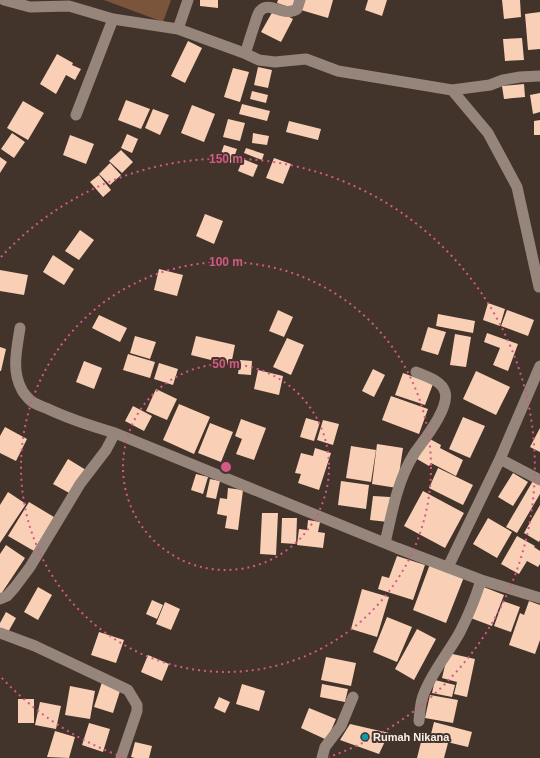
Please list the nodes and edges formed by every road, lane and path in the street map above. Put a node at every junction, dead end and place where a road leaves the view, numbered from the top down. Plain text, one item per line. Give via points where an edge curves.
1 (4, 0) edge
2 (188, 0) edge
3 (300, 0) edge
4 (114, 19) junction
5 (178, 29) junction
6 (244, 53) junction
7 (540, 76) edge
8 (452, 90) junction
9 (76, 115) dead end
10 (539, 287) dead end
11 (20, 328) dead end
12 (540, 366) edge
13 (416, 372) dead end
14 (115, 434) junction
15 (500, 459) junction
16 (540, 480) edge
17 (385, 543) junction
18 (448, 567) junction
19 (481, 580) junction
20 (540, 598) edge
21 (0, 599) edge
22 (0, 633) edge
23 (352, 697) dead end
24 (419, 721) dead end
25 (121, 758) edge
26 (322, 758) edge

1 - 4 street via 30,7 69,6
2 - 5 street
3 - 6 street via 297,9 291,12 266,5 260,11
4 - 5 street
4 - 9 street
5 - 6 street
6 - 8 street via 259,60 275,62 306,59 338,71
7 - 8 street via 520,77 490,85
8 - 10 street via 488,134 517,187
11 - 14 street via 16,364 21,389 30,401
12 - 15 street
13 - 17 street via 441,385 446,393 445,402 442,412 404,472
14 - 17 street
14 - 21 street via 80,484 30,567 11,592
15 - 16 street
15 - 18 street
17 - 18 street
18 - 19 street
19 - 20 street
19 - 24 street via 461,630 423,696
22 - 25 street via 35,646 128,690 137,705 137,711
23 - 26 street via 341,726 325,748

